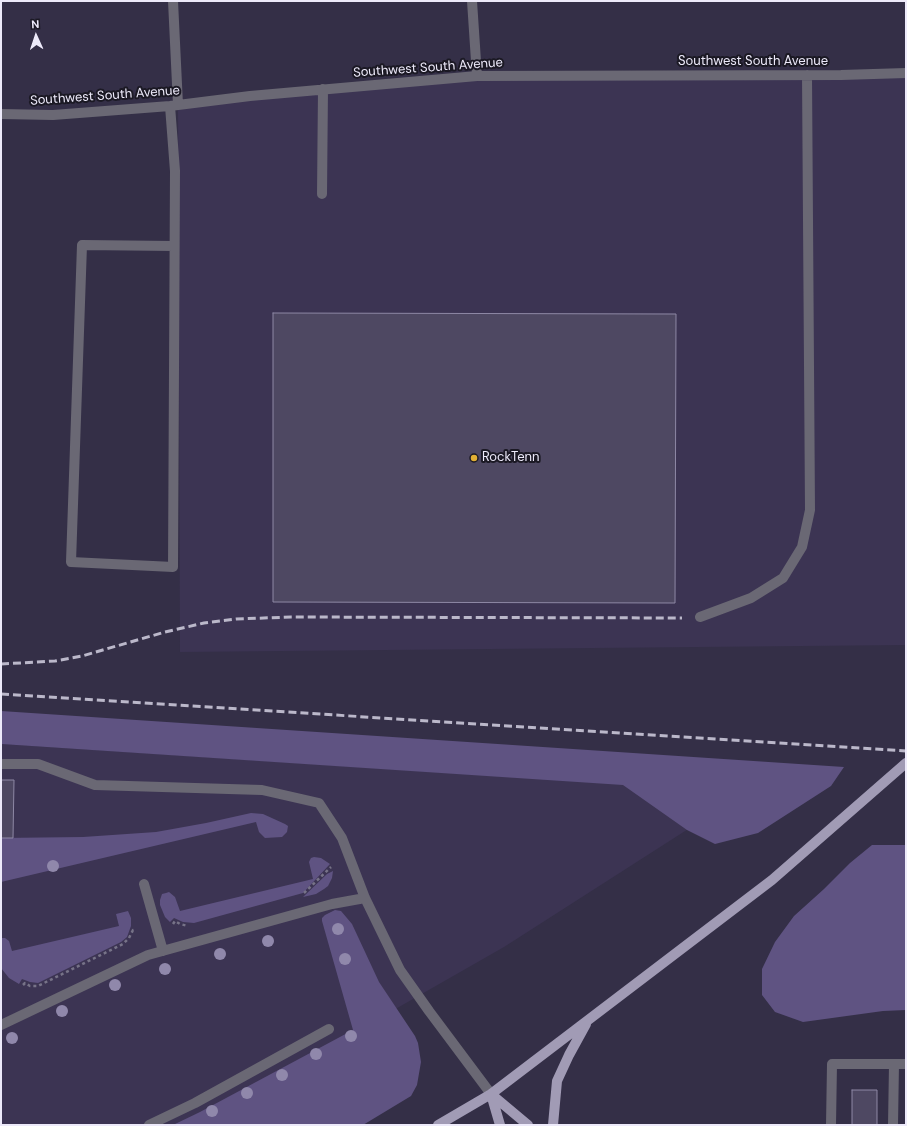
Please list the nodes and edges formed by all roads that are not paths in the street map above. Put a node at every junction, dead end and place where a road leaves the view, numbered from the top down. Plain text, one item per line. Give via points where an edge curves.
1 (173, 1) edge
2 (472, 1) edge
3 (906, 73) edge
4 (807, 75) junction
5 (477, 76) junction
6 (323, 90) junction
7 (174, 105) junction
8 (1, 114) edge
9 (322, 194) dead end
10 (174, 246) junction
11 (700, 617) dead end
12 (906, 763) edge
13 (1, 764) edge
14 (144, 884) dead end
15 (365, 898) junction
16 (163, 951) junction
17 (589, 1020) junction
18 (1, 1025) edge
19 (329, 1029) dead end
20 (894, 1064) junction
21 (906, 1064) edge
22 (491, 1094) junction
23 (149, 1125) edge
24 (438, 1125) edge
25 (500, 1125) edge
26 (528, 1125) edge
27 (553, 1125) edge
28 (831, 1125) edge
29 (894, 1125) edge

1 - 7 street
2 - 5 street
3 - 4 street, Southwest South Avenue
4 - 5 street, Southwest South Avenue
4 - 11 street via 810,510 802,547 783,578 751,598
5 - 6 street, Southwest South Avenue
6 - 7 street, Southwest South Avenue
6 - 9 street
7 - 8 street, Southwest South Avenue via 53,115
7 - 10 street
10 - 10 street via 173,567 71,562 82,245
12 - 17 main road via 772,880
13 - 15 street via 38,764 95,785 262,790 319,804 342,838
14 - 16 street
15 - 16 street via 332,904
15 - 22 street via 400,970
16 - 18 street
17 - 22 main road
17 - 27 main road via 557,1082
19 - 23 street via 195,1103
20 - 21 street
20 - 28 street via 832,1064
20 - 29 street
22 - 24 main road
22 - 25 main road
22 - 26 main road

